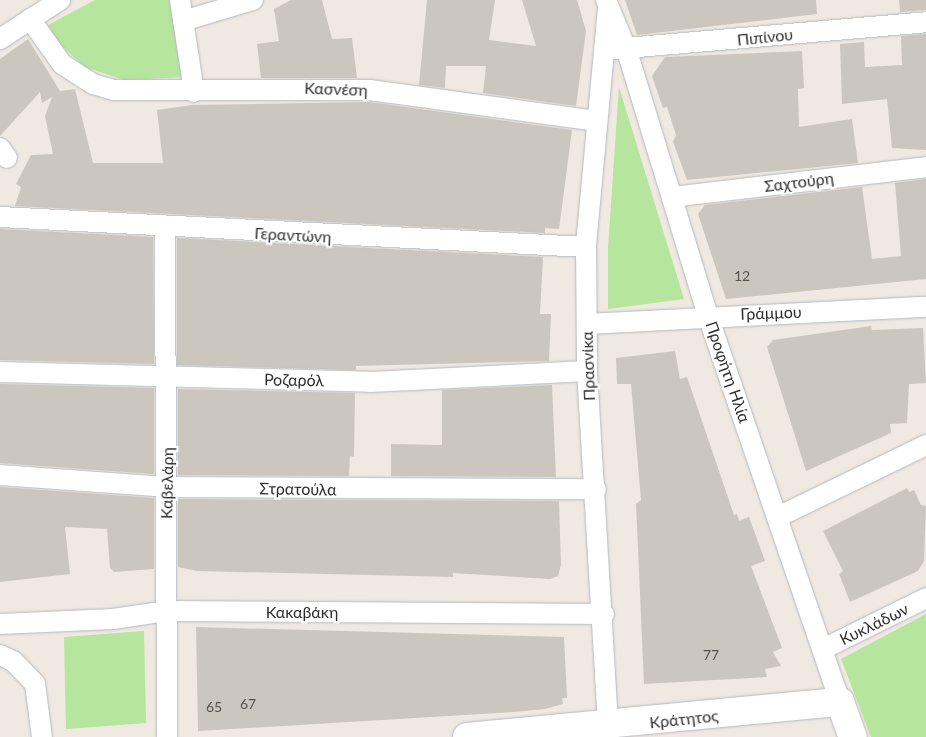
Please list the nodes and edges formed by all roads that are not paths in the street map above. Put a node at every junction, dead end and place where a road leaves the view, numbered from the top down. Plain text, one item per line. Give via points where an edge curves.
1 (60, 0) edge
2 (180, 0) edge
3 (253, 0) edge
4 (607, 2) edge
5 (30, 19) junction
6 (183, 21) junction
7 (926, 22) edge
8 (0, 39) edge
9 (605, 48) junction
10 (627, 51) junction
11 (194, 92) junction
12 (596, 121) junction
13 (926, 167) edge
14 (672, 197) junction
15 (0, 217) edge
16 (165, 229) junction
17 (586, 247) junction
18 (926, 307) edge
19 (708, 316) junction
20 (587, 324) junction
21 (587, 371) junction
22 (0, 372) edge
23 (169, 377) junction
24 (926, 445) edge
25 (0, 475) edge
26 (166, 486) junction
27 (596, 490) junction
28 (778, 517) junction
29 (926, 598) edge
30 (167, 611) junction
31 (604, 614) junction
32 (0, 624) edge
33 (823, 649) junction
34 (0, 655) edge
35 (840, 702) junction
36 (608, 732) edge
37 (42, 737) edge
38 (167, 737) edge
39 (467, 737) edge
40 (853, 737) edge

1 - 5 street
2 - 6 street
3 - 6 street
4 - 9 street, Πρασνίκα
4 - 10 street, Προφήτη Ηλία
5 - 8 street
5 - 11 street, Κασνέση via 51,52 77,76 114,90
6 - 11 street
7 - 10 street, Πιπίνου
9 - 10 street, Πιπίνου
9 - 12 street, Πρασνίκα
10 - 14 street, Προφήτη Ηλία
11 - 12 street, Κασνέση via 370,90
12 - 17 street, Πρασνίκα
13 - 14 street, Σαχτούρη
14 - 19 street, Προφήτη Ηλία
15 - 16 street, Γεραντώνη
16 - 17 street, Γεραντώνη
16 - 23 street, Καβελάρη
17 - 20 street, Πρασνίκα
18 - 19 street, Γράμμου
19 - 20 street, Γράμμου
19 - 28 street, Προφήτη Ηλία
20 - 21 street, Πρασνίκα
21 - 23 street, Ροζαρόλ via 372,382
21 - 27 street, Πρασνίκα
22 - 23 street, Ροζαρόλ
23 - 26 street, Καβελάρη
24 - 28 street
25 - 26 street, Στρατούλα
26 - 27 street, Στρατούλα
26 - 30 street, Καβελάρη
27 - 31 street, Πρασνίκα
28 - 33 street, Προφήτη Ηλία
29 - 33 street, Κυκλάδων
30 - 31 street, Κακαβάκη
30 - 32 street, Κακαβάκη via 114,619
30 - 38 street, Καβελάρη
31 - 36 street, Πρασνίκα
33 - 35 street, Προφήτη Ηλία
34 - 37 street via 13,661 35,684
35 - 36 street, Κράτητος
35 - 40 street, Προφήτη Ηλία
36 - 39 street, Κράτητος

